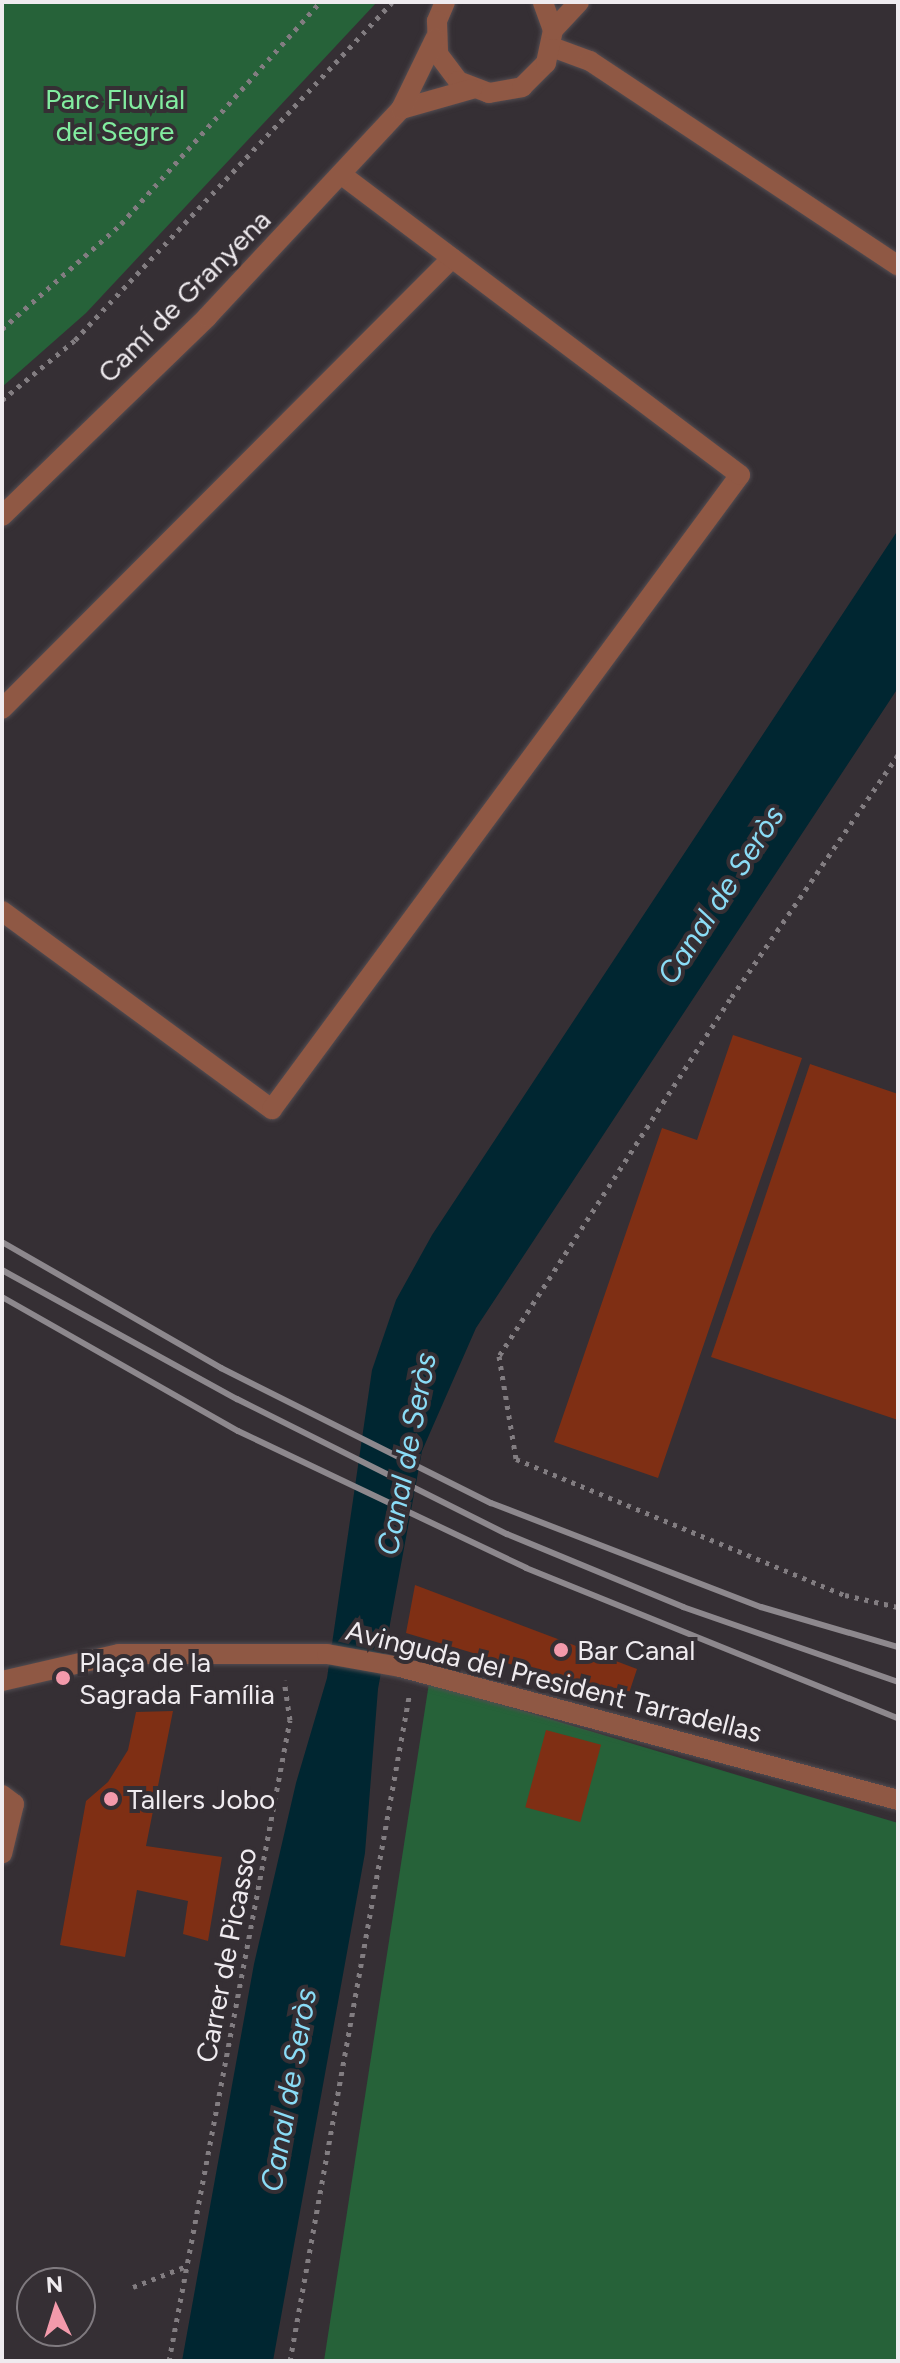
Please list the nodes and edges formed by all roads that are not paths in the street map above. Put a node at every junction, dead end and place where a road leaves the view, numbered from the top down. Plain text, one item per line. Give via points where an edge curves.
1 (445, 2) edge
2 (543, 2) edge
3 (579, 2) edge
4 (435, 39) junction
5 (552, 39) junction
6 (472, 89) junction
7 (401, 109) junction
8 (341, 174) junction
9 (452, 258) junction
10 (898, 266) edge
11 (2, 516) edge
12 (2, 709) edge
13 (2, 911) edge
14 (2, 1681) edge
15 (2, 1795) edge
16 (898, 1800) edge
17 (2, 1854) edge

1 - 4 street, Camí de Granyena
2 - 5 street
3 - 5 street
4 - 6 street via 446,69
4 - 7 street, Camí de Granyena
5 - 6 street via 546,63 522,87 489,93
5 - 10 street
6 - 7 street
7 - 8 street, Camí de Granyena
8 - 9 street
8 - 11 street, Camí de Granyena via 207,317
9 - 12 street
9 - 13 street via 740,475 272,1109
14 - 16 street, Avinguda del President Tarradellas via 119,1654 327,1654 406,1669
15 - 17 street via 14,1804

